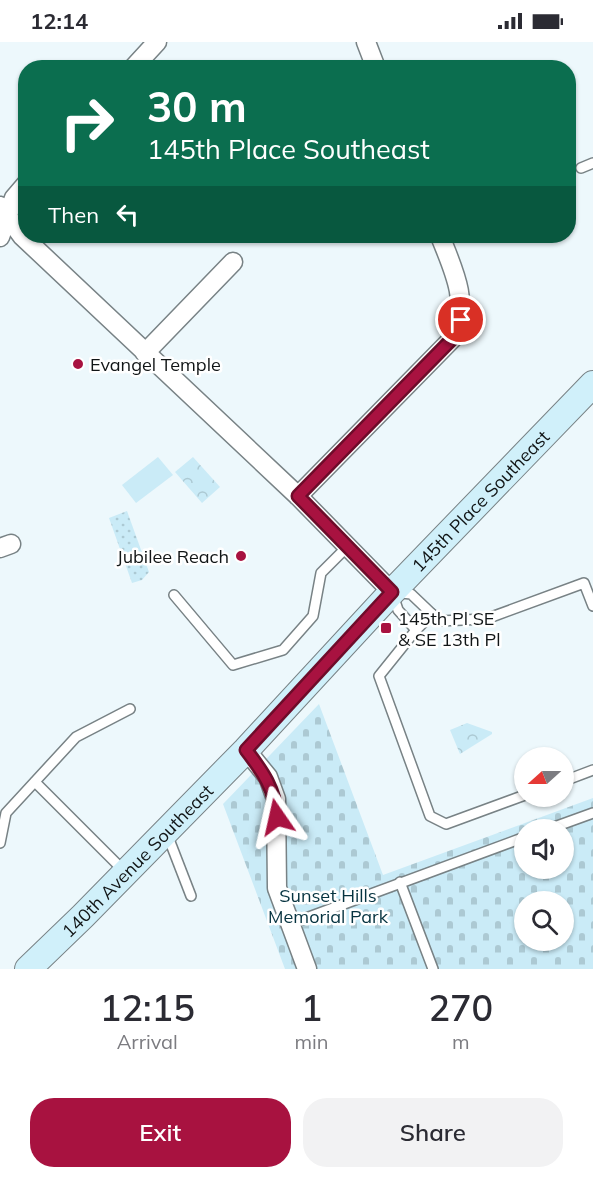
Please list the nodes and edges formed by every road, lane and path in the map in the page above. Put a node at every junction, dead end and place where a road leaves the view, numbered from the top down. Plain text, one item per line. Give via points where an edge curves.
1 (157, 42) edge
2 (366, 42) edge
3 (140, 60) edge
4 (373, 60) edge
5 (593, 163) edge
6 (581, 168) dead end
7 (18, 193) edge
8 (4, 211) edge
9 (18, 230) edge
10 (0, 237) edge
11 (29, 243) edge
12 (443, 243) edge
13 (233, 262) dead end
14 (145, 353) junction
15 (593, 384) edge
16 (298, 496) junction
17 (347, 547) junction
18 (392, 592) junction
19 (174, 595) dead end
20 (593, 606) edge
21 (432, 614) junction
22 (416, 630) junction
23 (130, 709) dead end
24 (246, 750) junction
25 (593, 770) edge
26 (574, 777) edge
27 (35, 782) junction
28 (514, 799) edge
29 (593, 813) edge
30 (574, 820) edge
31 (165, 831) junction
32 (514, 841) edge
33 (0, 843) edge
34 (126, 873) junction
35 (400, 882) junction
36 (191, 896) dead end
37 (290, 924) junction
38 (28, 969) edge
39 (307, 969) edge
40 (433, 969) edge

1 - 3 street
2 - 4 street
5 - 6 lane
7 - 8 street
8 - 9 street
8 - 10 street
11 - 14 street
12 - 16 street via 462,304 455,336
13 - 14 street
14 - 16 street
15 - 18 street, 145th Place Southeast
16 - 17 street
17 - 18 street
17 - 19 lane via 321,573 313,616 283,650 234,665
18 - 21 lane via 411,594
18 - 22 lane via 398,610
18 - 24 street, 145th Place Southeast
20 - 21 lane via 585,583 486,619 439,621
21 - 22 lane
22 - 28 lane via 379,676 430,816 446,824
23 - 27 lane via 76,737
24 - 31 street, 140th Avenue Southeast
24 - 37 street via 268,777 276,799 277,880
25 - 26 lane
27 - 33 lane via 6,813
27 - 34 lane
29 - 30 lane
31 - 34 street, 140th Avenue Southeast
31 - 36 lane
32 - 35 lane
34 - 38 street, 140th Avenue Southeast
35 - 37 lane
35 - 40 lane
37 - 39 street

